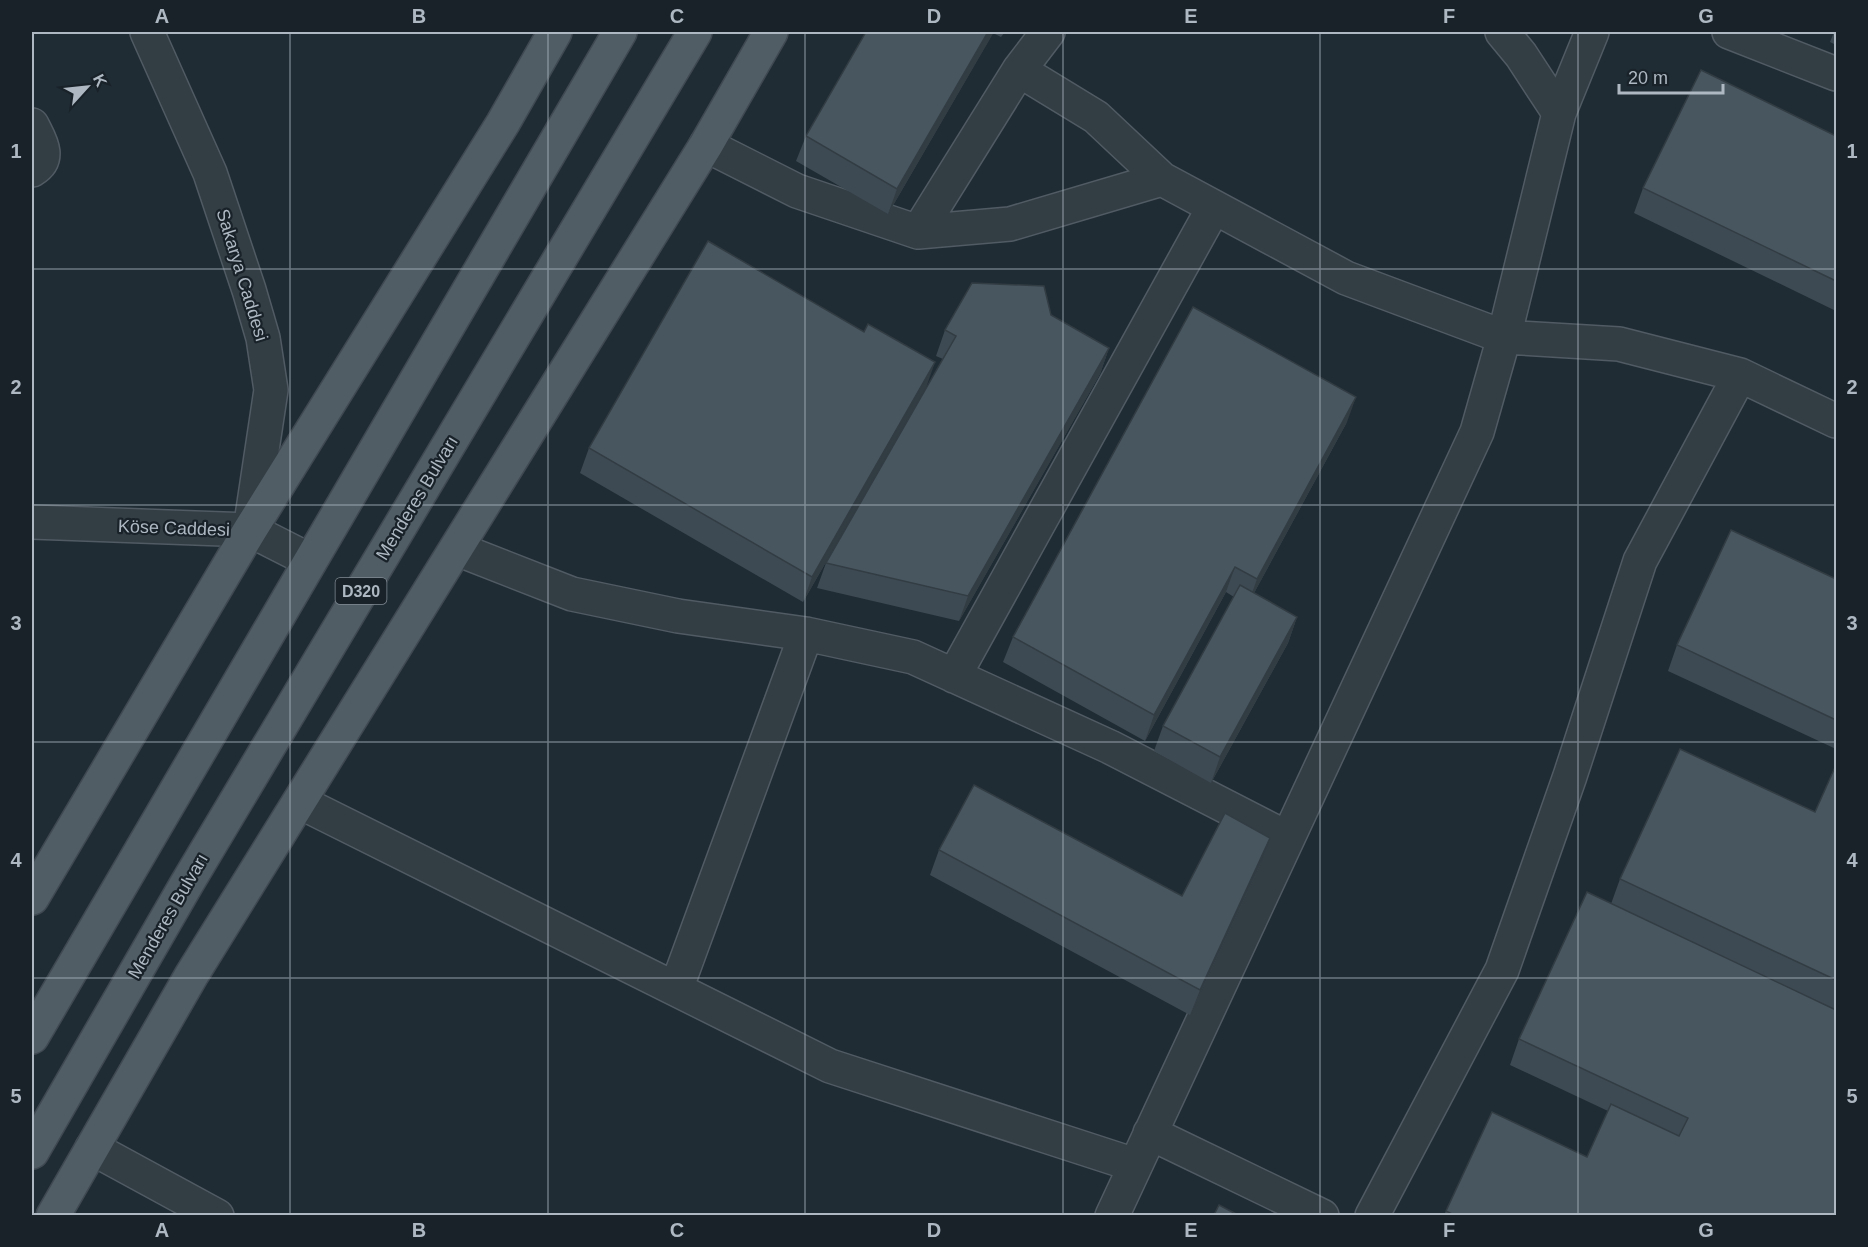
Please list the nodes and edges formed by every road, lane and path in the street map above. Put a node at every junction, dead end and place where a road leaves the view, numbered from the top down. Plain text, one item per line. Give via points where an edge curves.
1 (147, 32) edge
2 (555, 32) edge
3 (620, 32) edge
4 (695, 32) edge
5 (771, 32) edge
6 (1048, 32) edge
7 (1503, 32) edge
8 (1592, 32) edge
9 (1729, 32) edge
10 (1019, 70) junction
11 (1836, 74) edge
12 (1559, 113) junction
13 (32, 125) edge
14 (706, 145) junction
15 (32, 170) edge
16 (1162, 179) junction
17 (1214, 207) junction
18 (918, 232) junction
19 (1504, 337) junction
20 (1740, 375) junction
21 (1836, 421) edge
22 (32, 522) edge
23 (250, 530) junction
24 (457, 549) junction
25 (309, 560) junction
26 (806, 634) junction
27 (954, 676) junction
28 (300, 802) junction
29 (1287, 838) junction
30 (32, 898) edge
31 (676, 989) junction
32 (32, 1037) edge
33 (1150, 1133) junction
34 (92, 1148) junction
35 (32, 1152) edge
36 (1135, 1165) junction
37 (53, 1215) edge
38 (217, 1215) edge
39 (1112, 1215) edge
40 (1322, 1215) edge
41 (1372, 1215) edge

1 - 23 street, Sakarya Caddesi via 210,173 263,338 271,390
2 - 23 main road via 503,123
3 - 25 main road
4 - 35 main road, Menderes Bulvarı / D320 via 186,885
5 - 14 main road
6 - 10 street
7 - 12 street
8 - 12 street
9 - 11 street
10 - 16 street via 1096,117
10 - 18 street
12 - 19 street
13 - 15 street via 44,150 43,158
14 - 18 street via 797,191
14 - 24 main road
16 - 17 street
16 - 18 street via 1010,224
17 - 19 street via 1346,278
17 - 27 street
19 - 20 street via 1619,344
19 - 29 street via 1477,432
20 - 21 street
20 - 41 street via 1640,561 1502,970
22 - 23 street, Köse Caddesi
23 - 25 street, Köse Caddesi
23 - 30 main road
24 - 26 street via 572,594 678,616
24 - 28 main road
25 - 32 main road
26 - 27 street via 913,657
26 - 31 street
27 - 29 street via 1110,747
28 - 31 street
28 - 34 main road via 191,976
29 - 33 street
31 - 36 street via 830,1066
33 - 36 street
33 - 40 street
34 - 37 main road
34 - 38 street
36 - 39 street

